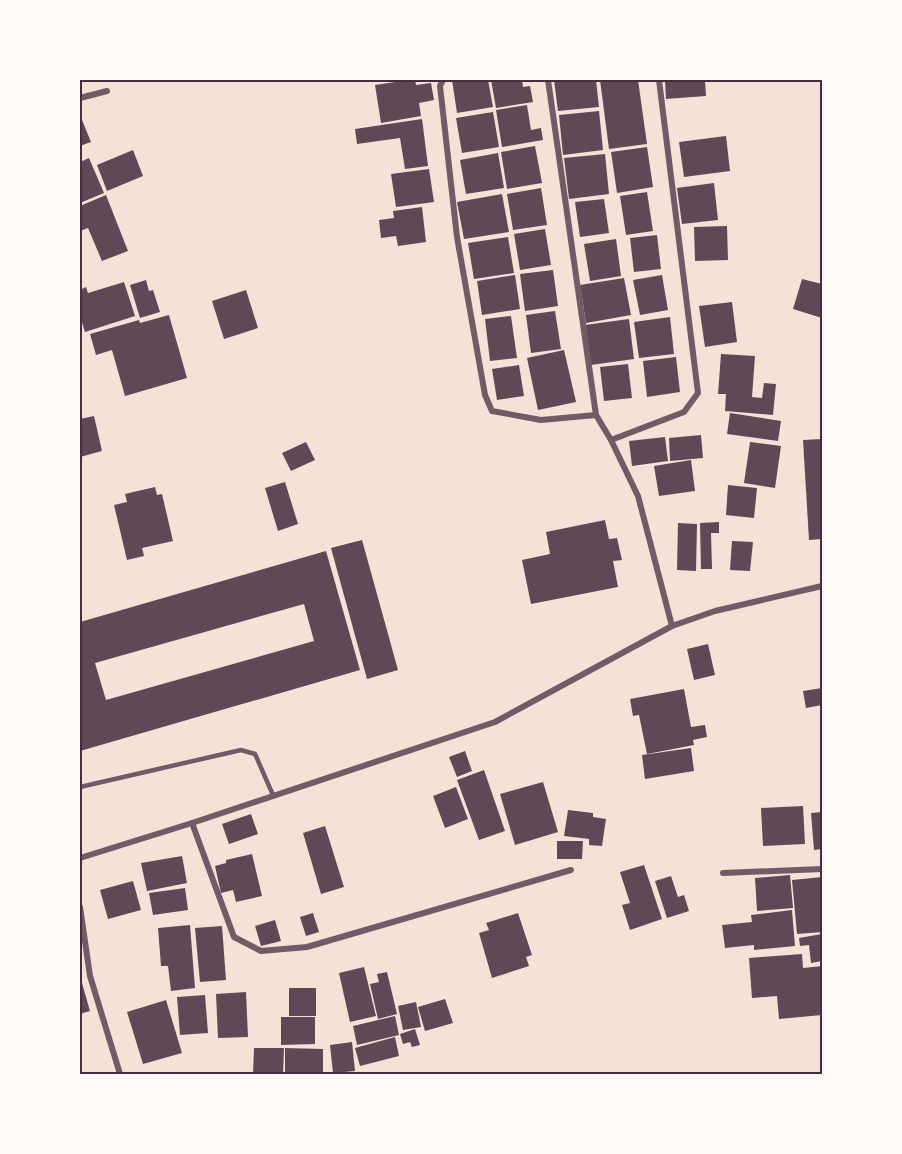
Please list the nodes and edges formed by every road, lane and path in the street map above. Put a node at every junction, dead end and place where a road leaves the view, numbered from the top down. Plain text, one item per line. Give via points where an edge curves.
1 (443, 80) edge
2 (548, 80) edge
3 (660, 80) edge
4 (106, 91) dead end
5 (80, 98) edge
6 (596, 415) junction
7 (611, 440) junction
8 (822, 586) edge
9 (672, 626) junction
10 (80, 787) edge
11 (273, 795) junction
12 (192, 823) junction
13 (80, 858) edge
14 (822, 869) edge
15 (571, 870) dead end
16 (723, 873) dead end
17 (80, 907) edge
18 (120, 1074) edge

1 - 6 street via 440,86 457,237 484,395 492,411 541,420
2 - 6 street
3 - 7 street via 698,393 684,412
4 - 5 street
6 - 7 street
7 - 9 street via 638,496
8 - 9 street via 715,611
9 - 11 street via 495,722
10 - 11 lane via 241,750 255,754
11 - 12 street
12 - 13 street
12 - 15 street via 234,938 261,951 307,947
14 - 16 street
17 - 18 street via 90,976

